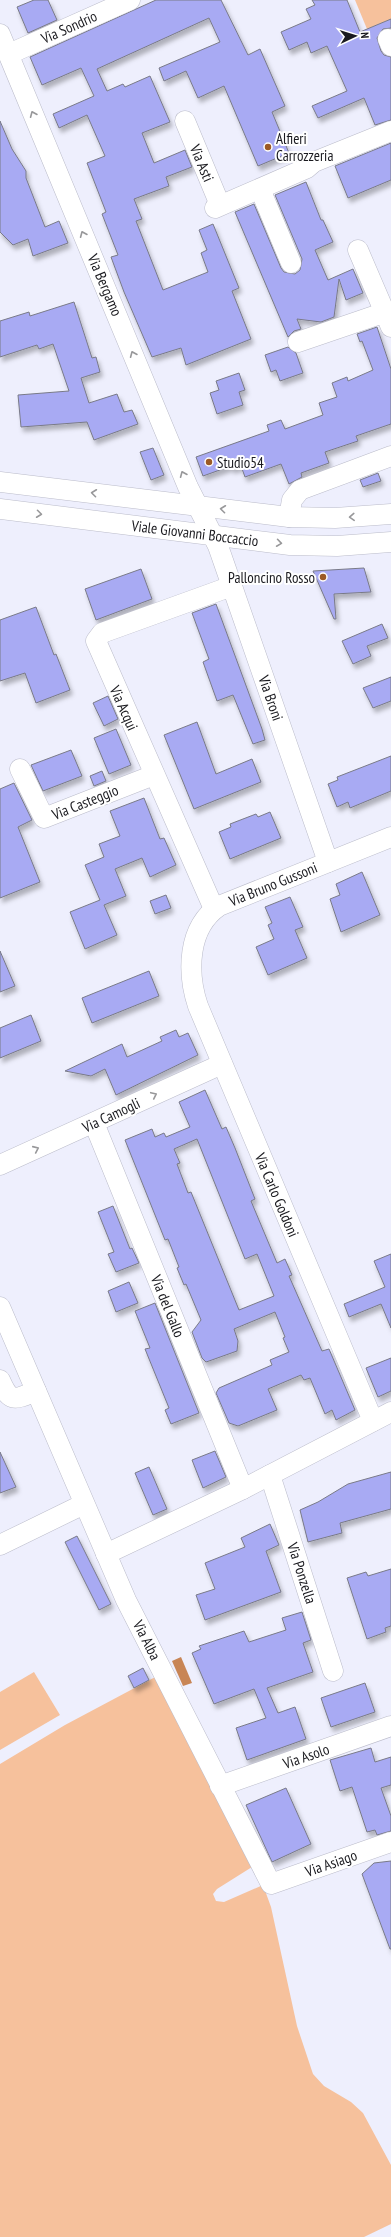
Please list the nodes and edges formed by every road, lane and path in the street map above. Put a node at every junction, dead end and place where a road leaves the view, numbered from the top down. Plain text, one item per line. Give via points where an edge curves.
1 (130, 0) edge
2 (0, 34) edge
3 (9, 54) junction
4 (184, 121) dead end
5 (391, 131) edge
6 (260, 189) junction
7 (358, 250) dead end
8 (291, 263) dead end
9 (388, 320) edge
10 (298, 342) dead end
11 (391, 456) edge
12 (0, 482) edge
13 (198, 506) junction
14 (0, 509) edge
15 (391, 514) edge
16 (289, 517) junction
17 (213, 534) junction
18 (391, 542) edge
19 (232, 586) junction
20 (20, 769) dead end
21 (154, 775) junction
22 (391, 837) edge
23 (328, 862) junction
24 (214, 909) junction
25 (192, 966) joint
26 (222, 1064) junction
27 (94, 1123) junction
28 (0, 1165) edge
29 (0, 1307) edge
30 (0, 1380) edge
31 (36, 1391) junction
32 (391, 1412) edge
33 (373, 1421) junction
34 (270, 1475) junction
35 (243, 1489) junction
36 (84, 1504) junction
37 (0, 1545) edge
38 (106, 1554) junction
39 (333, 1671) dead end
40 (391, 1726) edge
41 (220, 1786) junction
42 (391, 1842) edge
43 (271, 1884) joint

1 - 3 street, Via Sondrio
2 - 3 street, Via Bergamo
13 -> 3 street, Via Bergamo
4 - 6 street, Via Asti via 217,207
5 - 6 street, Via Asti via 314,162 307,168
6 - 8 street
7 - 9 street
9 - 10 street
11 - 16 street via 300,490 292,500
13 -> 12 street, Viale Giovanni Boccaccio
16 -> 13 street, Viale Giovanni Boccaccio
13 - 17 street, Via Bergamo
14 -> 17 street, Viale Giovanni Boccaccio
15 -> 16 street, Viale Giovanni Boccaccio via 335,518
17 -> 18 street, Viale Giovanni Boccaccio via 305,546 352,546
17 - 19 street, Via Broni
19 - 21 street, Via Acqui via 102,633 98,637 97,646
19 - 23 street, Via Broni
20 - 21 street, Via Casteggio via 44,818
21 - 24 street, Via Acqui
22 - 23 street, Via Bruno Gussoni
23 - 24 street, Via Bruno Gussoni
24 - 25 street, Via Bruno Gussoni via 198,932
25 - 26 street, Via Carlo Goldoni via 196,1000
27 -> 26 street, Via Camogli
26 - 33 street, Via Carlo Goldoni
28 -> 27 street, Via Camogli
27 - 35 street, Via del Gallo
29 - 31 street, Via Alba
30 - 31 street via 7,1395 12,1398
31 - 36 street, Via Alba
32 - 33 street
33 - 34 street
34 - 35 street
34 - 39 street, Via Ponzella
35 - 38 street
36 - 37 street
36 - 38 street, Via Alba
38 - 41 street, Via Alba via 126,1600
40 - 41 street, Via Asolo
41 - 43 street, Via Alba
42 - 43 street, Via Asiago

